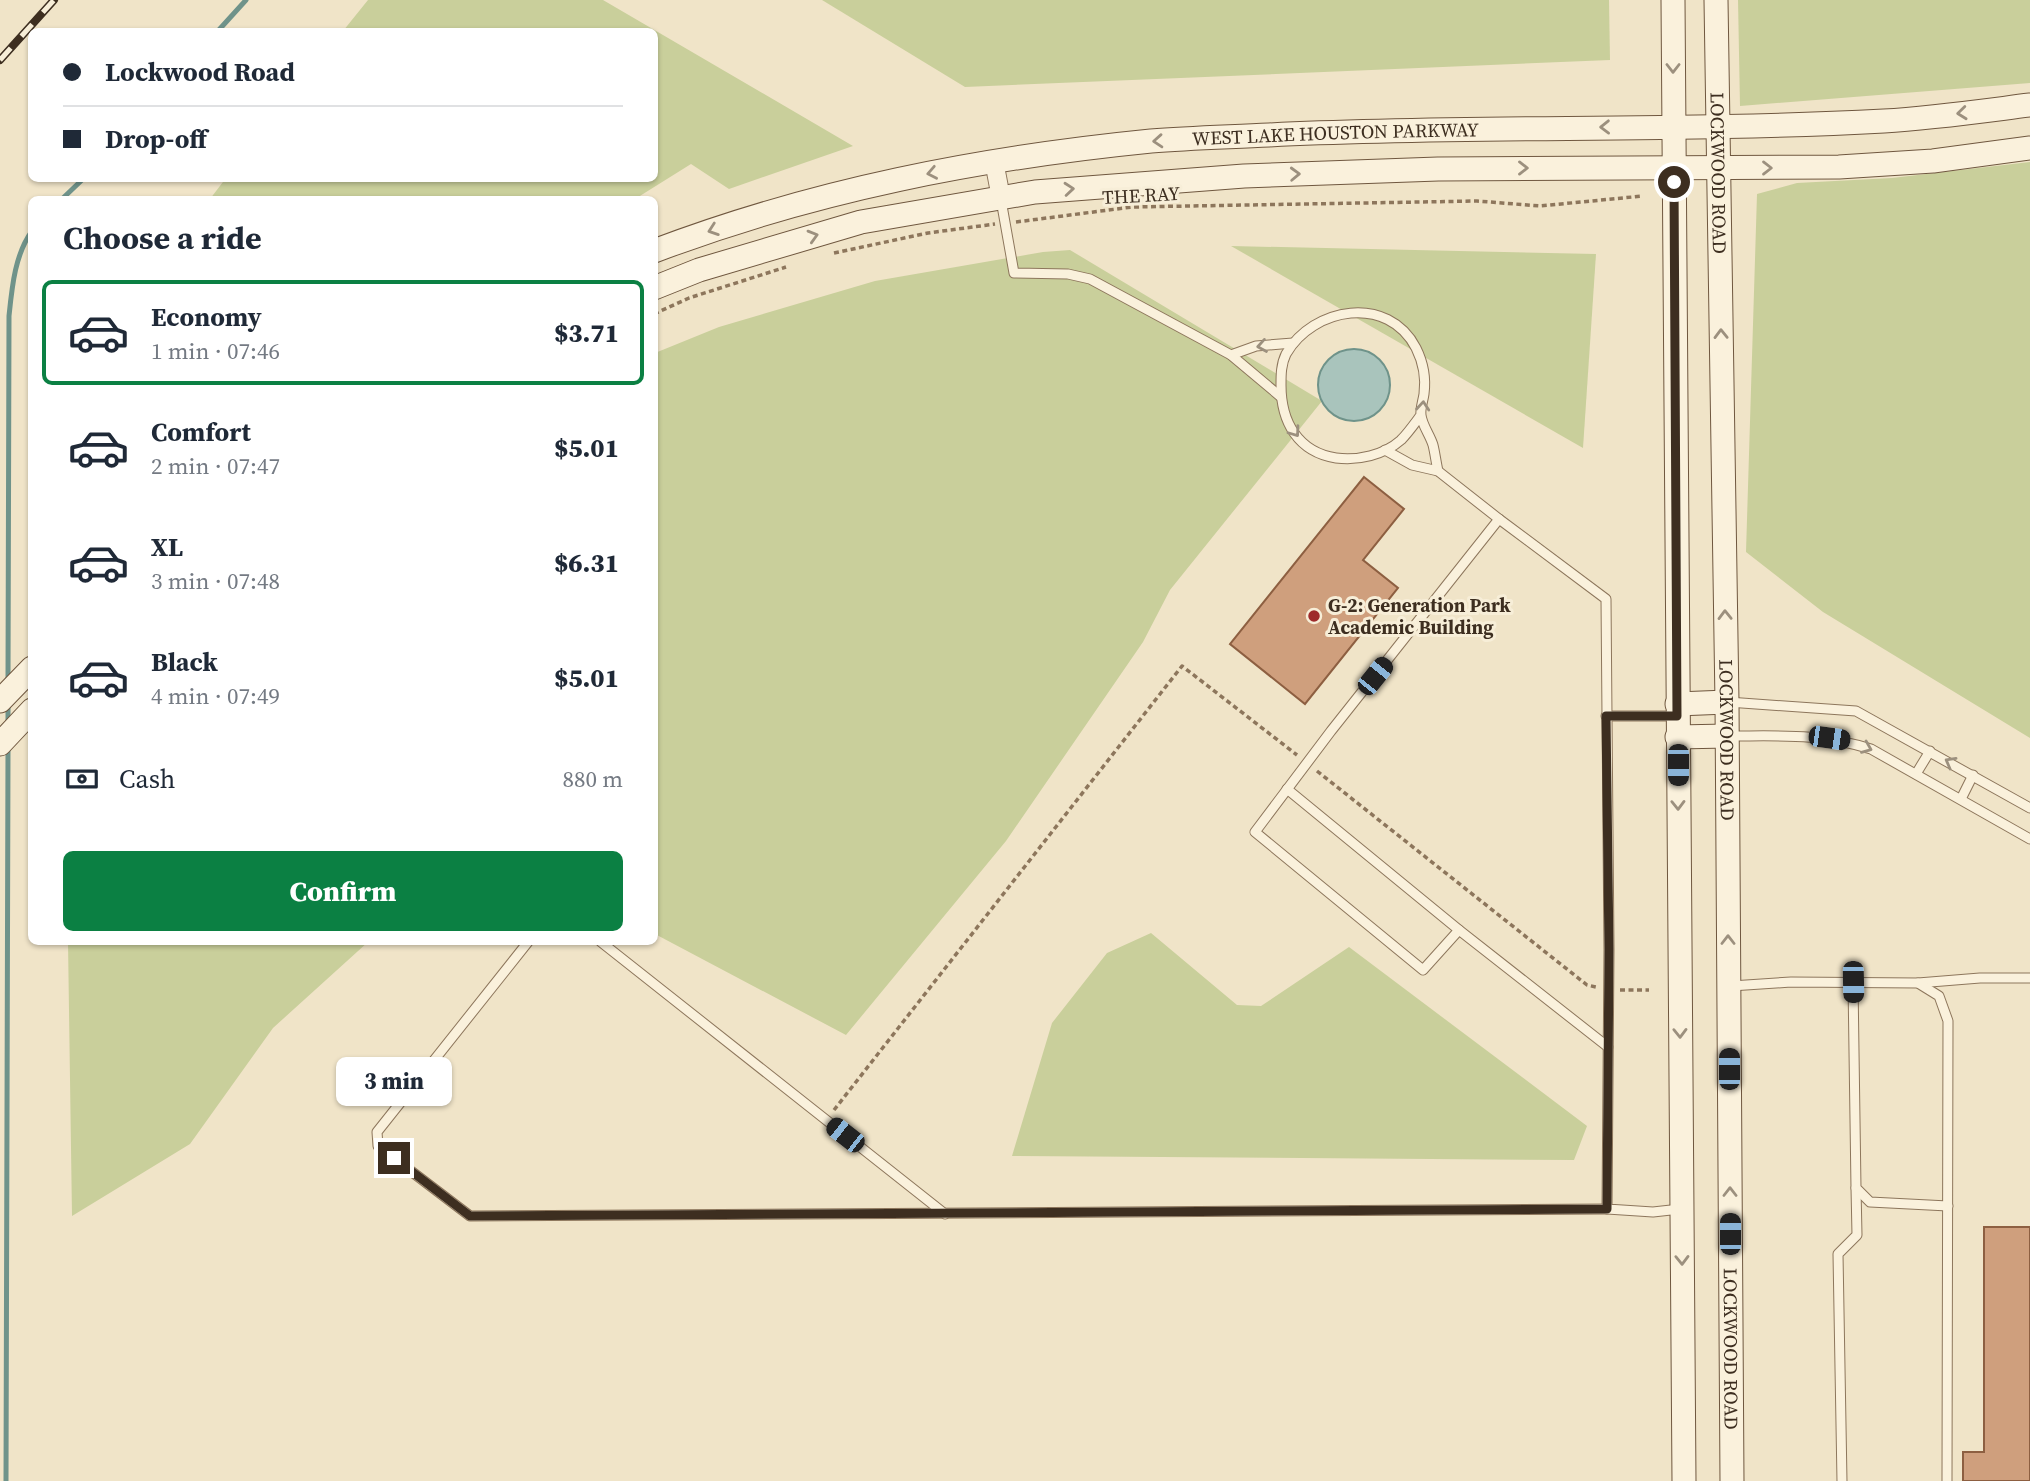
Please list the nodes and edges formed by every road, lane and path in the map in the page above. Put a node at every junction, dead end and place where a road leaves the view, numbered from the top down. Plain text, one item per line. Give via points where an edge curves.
1 (1673, 0) edge
2 (1716, 0) edge
3 (2030, 105) edge
4 (1674, 127) junction
5 (1717, 127) junction
6 (2030, 148) edge
7 (994, 161) junction
8 (1674, 168) junction
9 (1718, 168) junction
10 (1643, 196) dead end
11 (1001, 198) junction
12 (1005, 223) junction
13 (658, 250) edge
14 (829, 254) dead end
15 (791, 265) dead end
16 (658, 286) edge
17 (658, 312) edge
18 (1293, 343) junction
19 (1231, 355) junction
20 (1281, 397) junction
21 (1421, 415) junction
22 (1384, 450) junction
23 (1438, 471) junction
24 (1499, 519) junction
25 (28, 671) edge
26 (0, 701) edge
27 (1727, 702) junction
28 (28, 714) edge
29 (1606, 716) junction
30 (1677, 719) junction
31 (1727, 736) junction
32 (0, 744) edge
33 (1930, 751) junction
34 (1307, 763) junction
35 (1916, 774) junction
36 (1973, 775) junction
37 (1287, 789) junction
38 (1961, 799) junction
39 (2030, 808) edge
40 (2030, 839) edge
41 (1459, 930) junction
42 (526, 945) edge
43 (605, 945) edge
44 (2030, 978) edge
45 (1853, 982) junction
46 (1918, 983) junction
47 (1729, 986) junction
48 (1609, 990) junction
49 (1648, 990) dead end
50 (1608, 1048) junction
51 (826, 1120) junction
52 (1856, 1188) junction
53 (1948, 1206) junction
54 (1607, 1209) junction
55 (1682, 1209) junction
56 (945, 1214) junction
57 (1684, 1481) edge
58 (1732, 1481) edge
59 (1842, 1481) edge
60 (1947, 1481) edge

1 -> 4 main road
2 - 5 main road, LOCKWOOD ROAD
3 -> 5 main road, WEST LAKE HOUSTON PARKWAY via 1886,121
4 - 5 main road, WEST LAKE HOUSTON PARKWAY
4 -> 7 main road, WEST LAKE HOUSTON PARKWAY via 1343,132 1180,140
4 - 8 main road
5 - 9 main road, LOCKWOOD ROAD
9 -> 6 main road, WEST LAKE HOUSTON PARKWAY via 1890,164
7 - 11 street
7 -> 13 main road, WEST LAKE HOUSTON PARKWAY via 864,186
8 - 9 main road, WEST LAKE HOUSTON PARKWAY
11 -> 8 main road, WEST LAKE HOUSTON PARKWAY via 1244,176
8 - 30 main road
27 -> 9 main road, LOCKWOOD ROAD
10 - 12 path, THE RAY via 1540,206 1477,201 1132,207
11 - 12 lane
16 -> 11 main road, WEST LAKE HOUSTON PARKWAY via 861,222
12 - 14 path, THE RAY via 928,233
12 - 19 lane via 1014,273 1090,279
15 - 17 path
18 -> 19 lane via 1256,346
18 - 20 lane via 1284,357
21 -> 18 lane via 1421,360 1394,323 1370,313 1339,314 1312,325
19 - 20 lane
20 -> 22 lane via 1290,426 1302,443 1317,453 1351,460
21 - 22 lane via 1401,440
21 - 23 lane
22 - 23 lane via 1412,465
23 - 24 lane
24 - 29 lane via 1606,599
24 - 34 lane
25 - 26 main road
27 - 30 main road
27 - 31 main road, LOCKWOOD ROAD
27 - 33 lane via 1856,712
28 - 32 main road
29 - 30 lane
29 - 48 lane
30 - 31 main road
30 -> 55 main road
31 -> 35 lane via 1844,740 1871,748
47 -> 31 main road, LOCKWOOD ROAD
33 - 35 lane
36 -> 33 lane
34 - 37 lane
34 - 48 path via 1587,985
34 - 51 path via 1182,666
35 - 38 lane
36 - 38 lane
36 - 39 lane
37 - 41 lane
37 - 41 lane via 1255,832 1423,971
38 - 40 lane
41 - 50 lane
42 - 56 lane via 377,1132 378,1146 470,1216
43 - 51 lane
44 - 46 lane
45 - 46 lane
45 - 47 lane
45 - 52 lane
46 - 53 lane via 1939,996 1948,1021
58 -> 47 main road, LOCKWOOD ROAD
48 - 49 path
48 - 50 lane
50 - 54 lane
51 - 56 lane
52 - 53 lane via 1870,1202
52 - 59 lane via 1857,1235 1838,1254
53 - 60 lane
54 - 55 lane
54 - 56 lane
55 -> 57 main road

